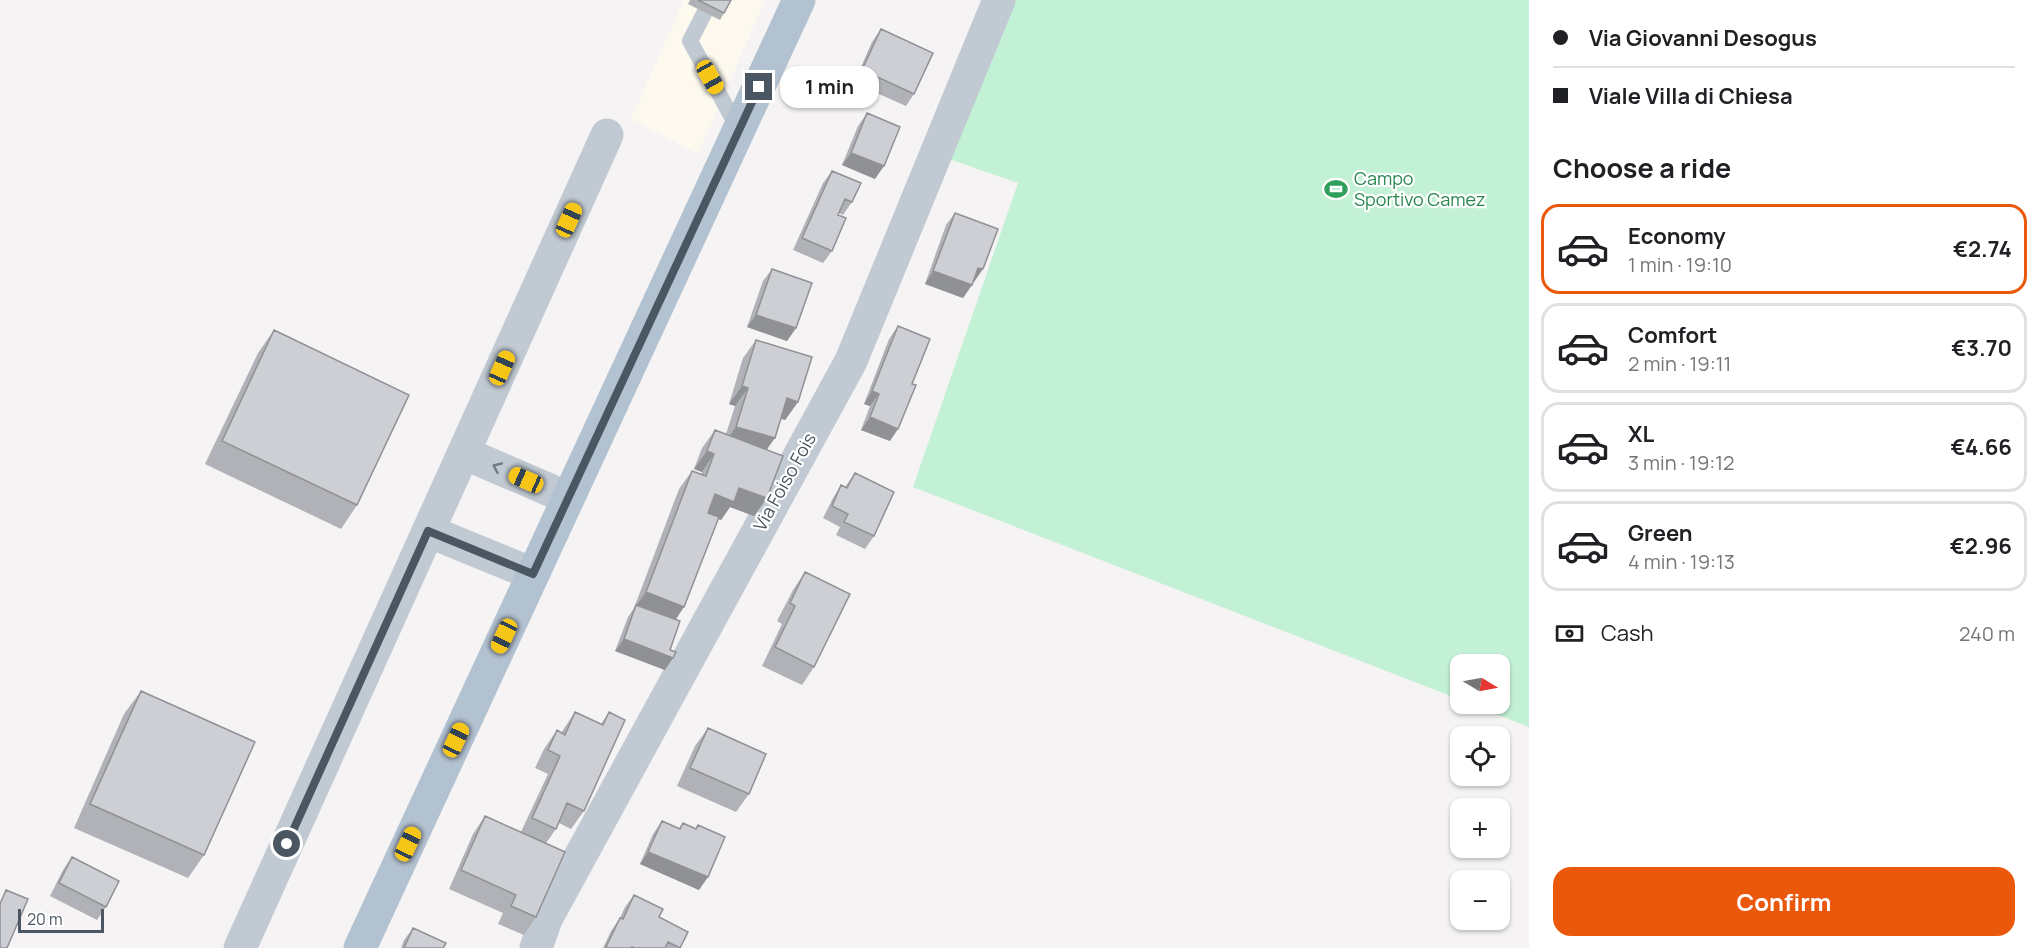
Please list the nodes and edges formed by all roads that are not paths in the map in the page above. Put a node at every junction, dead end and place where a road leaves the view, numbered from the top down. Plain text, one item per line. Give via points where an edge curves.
1 (711, 0) edge
2 (799, 0) edge
3 (999, 0) edge
4 (739, 130) junction
5 (607, 135) dead end
6 (464, 453) junction
7 (568, 498) junction
8 (428, 531) junction
9 (533, 574) junction
10 (240, 948) edge
11 (360, 948) edge
12 (536, 948) edge

1 - 4 lane via 690,41
2 - 4 main road
3 - 12 street, Via Foiso Fois via 851,361 546,919
4 - 7 main road
5 - 6 street
7 -> 6 street
6 - 8 street
7 - 9 main road
8 - 9 street
8 - 10 street
9 - 11 main road

